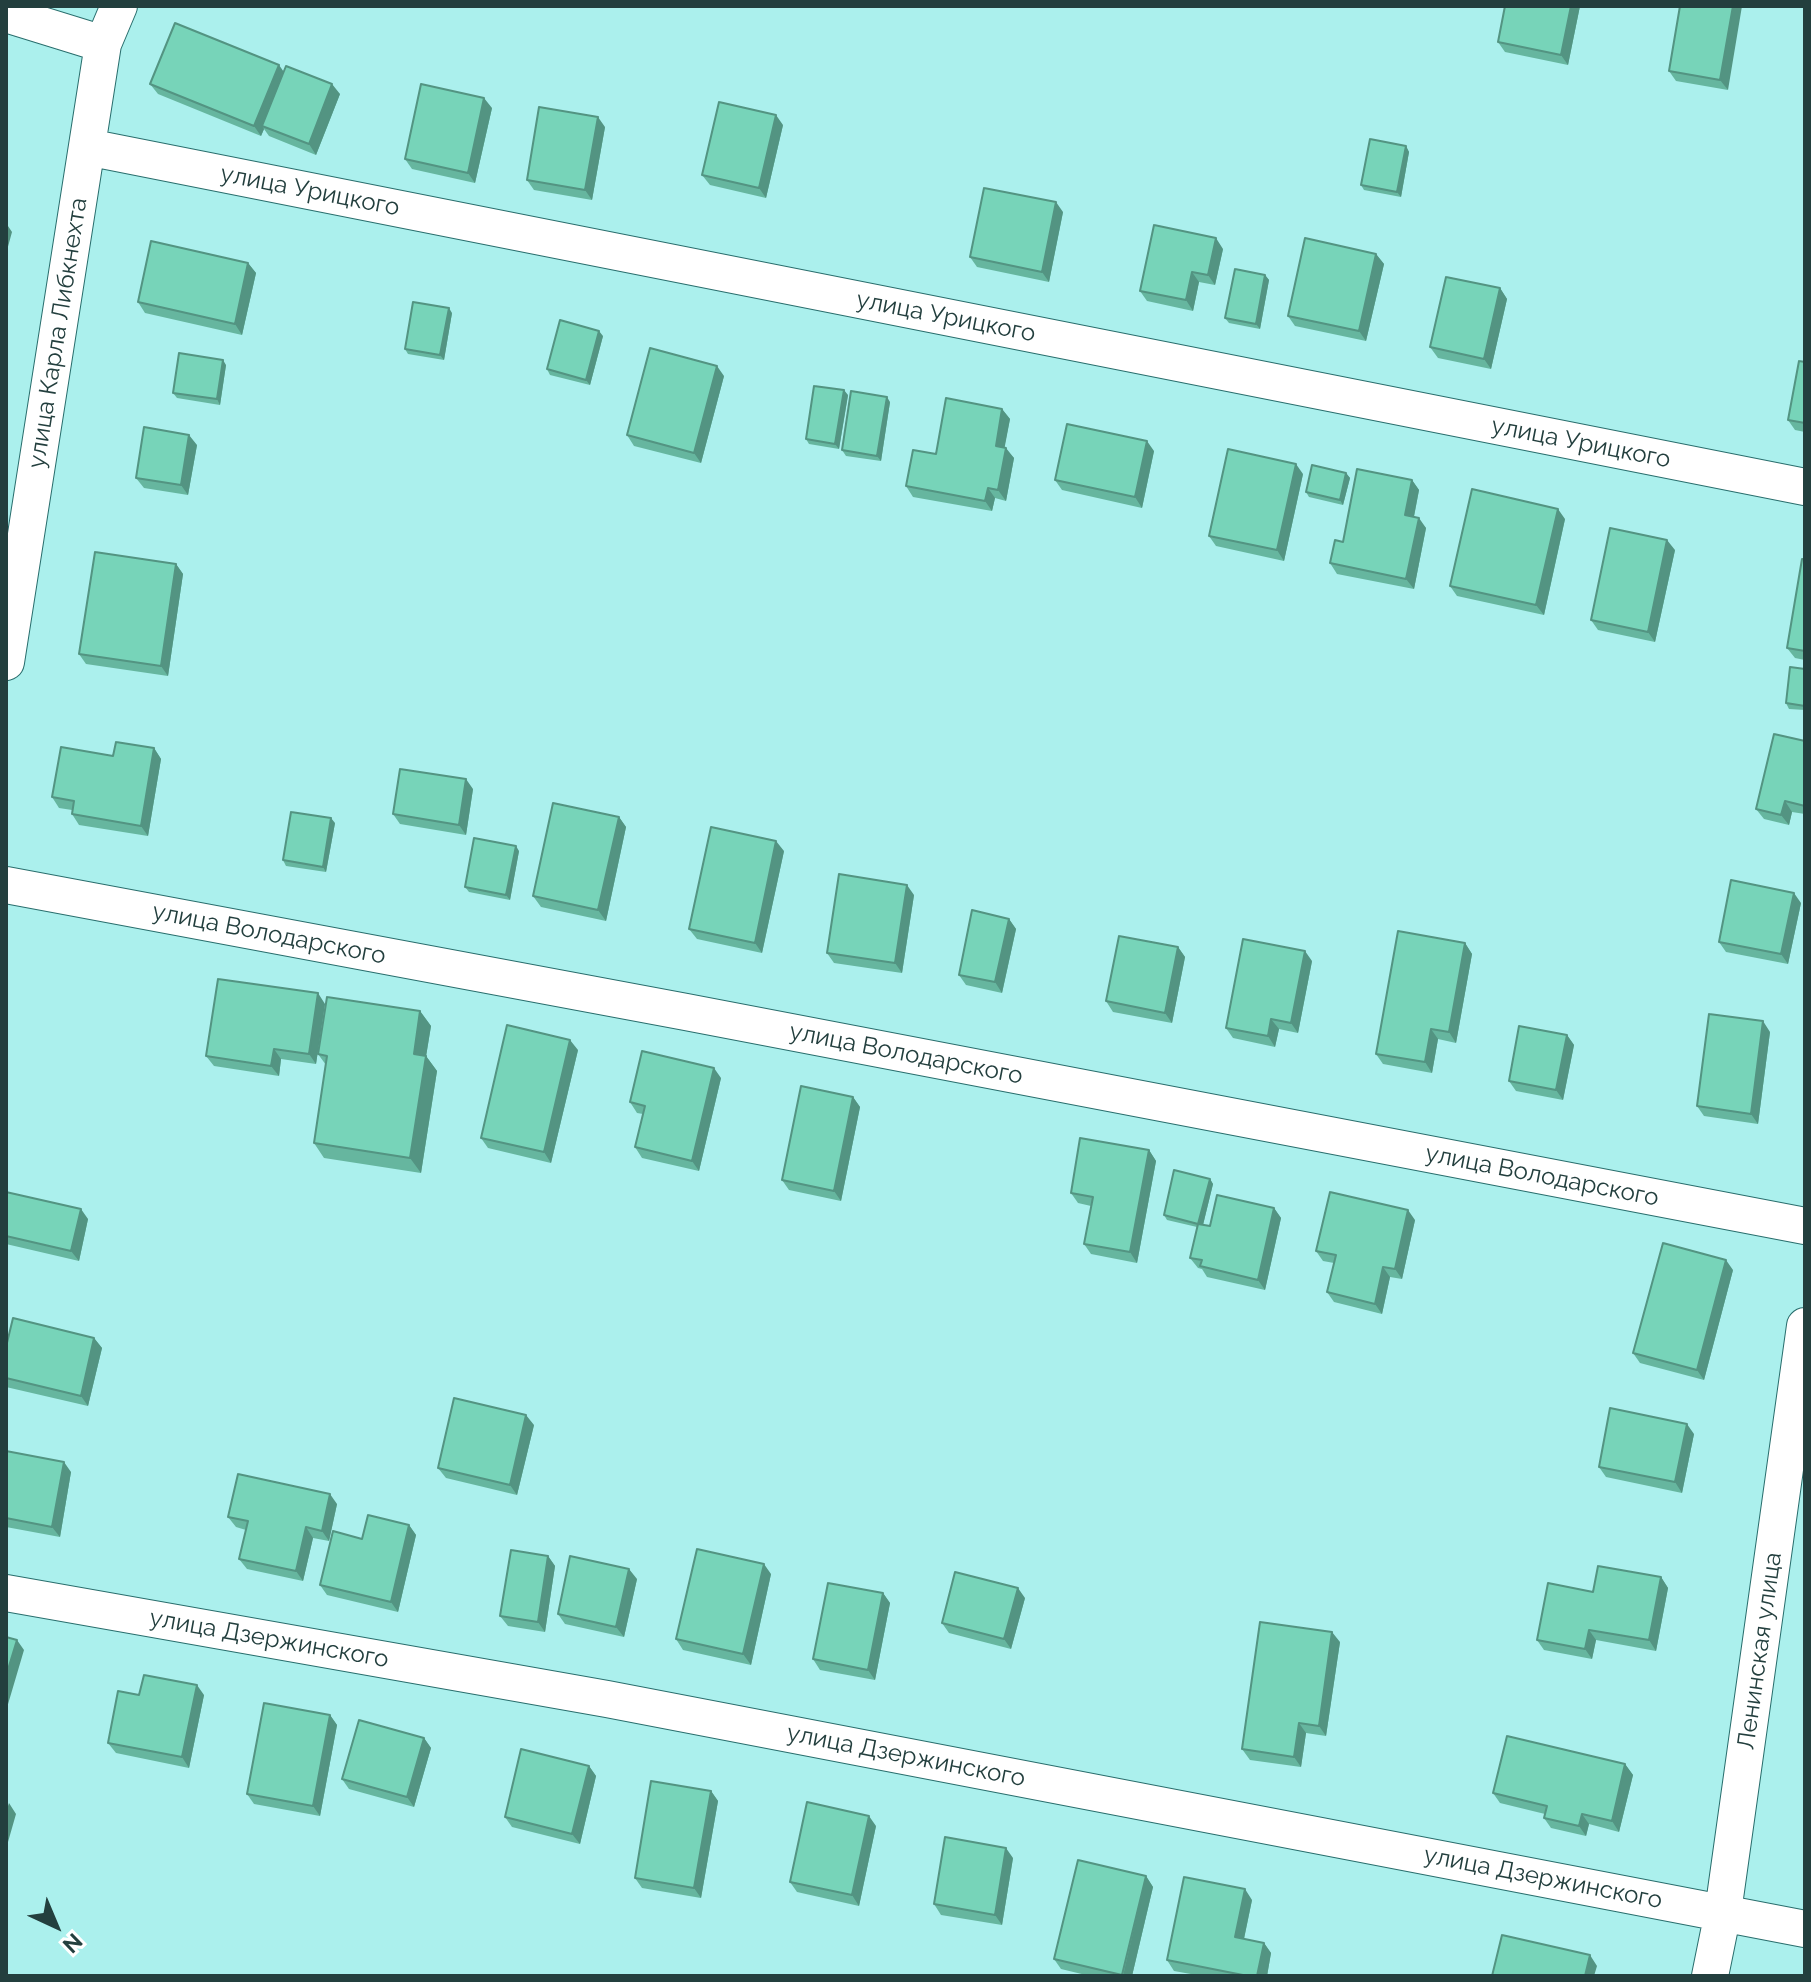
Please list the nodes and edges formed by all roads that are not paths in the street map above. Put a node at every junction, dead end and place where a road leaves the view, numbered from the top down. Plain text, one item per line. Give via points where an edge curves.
1 (119, 6) edge
2 (6, 14) edge
3 (103, 44) junction
4 (87, 147) junction
5 (1805, 487) edge
6 (6, 662) edge
7 (6, 885) edge
8 (1805, 1226) edge
9 (1805, 1326) edge
10 (6, 1593) edge
11 (1723, 1912) junction
12 (1805, 1929) edge
13 (1710, 1976) edge

1 - 3 street, улица Карла Либкнехта
2 - 3 street
3 - 4 street, улица Карла Либкнехта
4 - 5 street, улица Урицкого
4 - 6 street, улица Карла Либкнехта
7 - 8 street, улица Володарского
9 - 11 street, Ленинская улица
10 - 11 street, улица Дзержинского via 607,1699
11 - 12 street, улица Дзержинского
11 - 13 street, Ленинская улица

